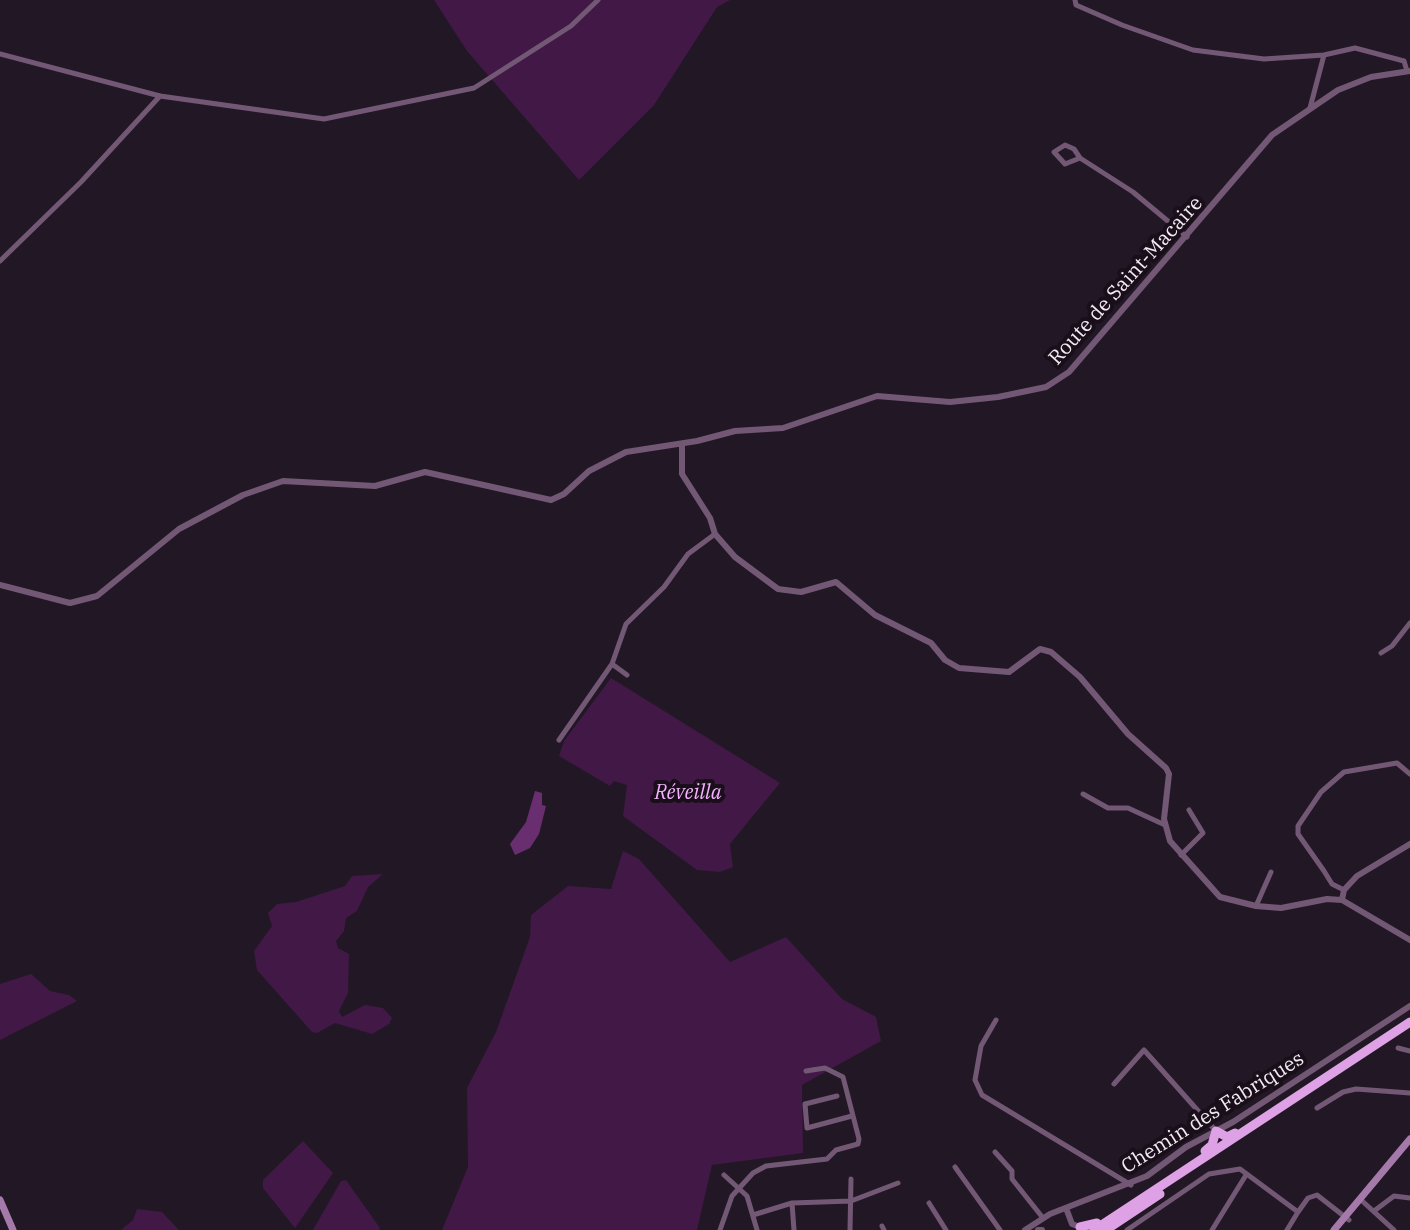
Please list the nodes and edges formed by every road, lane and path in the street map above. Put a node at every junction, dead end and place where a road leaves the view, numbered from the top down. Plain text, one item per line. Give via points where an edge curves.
1 (598, 0) edge
2 (1075, 0) edge
3 (0, 54) edge
4 (1324, 55) junction
5 (1409, 71) edge
6 (160, 96) junction
7 (1310, 108) junction
8 (1080, 158) junction
9 (1188, 237) junction
10 (0, 261) edge
11 (682, 444) junction
12 (715, 534) junction
13 (0, 585) edge
14 (1410, 623) edge
15 (1381, 653) dead end
16 (612, 664) junction
17 (627, 675) dead end
18 (559, 740) dead end
19 (1410, 774) edge
20 (1083, 794) dead end
21 (1189, 810) dead end
22 (1164, 822) junction
23 (1410, 844) edge
24 (1180, 855) junction
25 (1271, 872) dead end
26 (1344, 890) junction
27 (1342, 900) junction
28 (1256, 906) junction
29 (1410, 940) edge
30 (1410, 1006) edge
31 (996, 1020) dead end
32 (1410, 1022) edge
33 (1410, 1029) edge
34 (1398, 1048) dead end
35 (1410, 1051) edge
36 (806, 1071) dead end
37 (1114, 1084) dead end
38 (1410, 1093) edge
39 (837, 1096) dead end
40 (1292, 1100) junction
41 (1317, 1108) dead end
42 (852, 1116) junction
43 (1216, 1131) junction
44 (1410, 1142) edge
45 (995, 1152) dead end
46 (955, 1167) dead end
47 (724, 1175) dead end
48 (1246, 1175) junction
49 (851, 1179) dead end
50 (898, 1183) dead end
51 (1132, 1185) junction
52 (740, 1188) junction
53 (1410, 1198) edge
54 (0, 1200) edge
55 (1362, 1200) junction
56 (851, 1201) junction
57 (1137, 1202) junction
58 (792, 1203) junction
59 (929, 1203) dead end
60 (1066, 1208) junction
61 (1374, 1211) junction
62 (1298, 1212) junction
63 (753, 1215) junction
64 (1043, 1218) junction
65 (1347, 1218) junction
66 (1080, 1227) joint
67 (12, 1230) edge
68 (720, 1230) edge
69 (757, 1230) edge
70 (794, 1230) edge
71 (850, 1230) edge
72 (946, 1230) edge
73 (1000, 1230) edge
74 (1026, 1230) edge
75 (1094, 1230) edge
76 (1106, 1230) edge
77 (1127, 1230) edge
78 (1212, 1230) edge
79 (1287, 1230) edge
80 (1334, 1230) edge
81 (1340, 1230) edge
82 (1394, 1230) edge

1 - 6 street via 571,26 491,79 444,97 324,119
2 - 4 street via 1122,25 1193,50 1264,59
3 - 6 street
4 - 5 street via 1355,48 1404,61
4 - 7 street
5 - 7 street, Route de Saint-Macaire via 1360,81
6 - 10 street
7 - 9 street, Route de Saint-Macaire via 1257,150
8 - 8 street via 1065,145 1054,152 1065,164
8 - 9 street
9 - 11 street, Route de Saint-Macaire via 1069,372 1046,387 950,402 877,396 783,428 735,431
11 - 12 street via 682,474
11 - 13 street, Route de Saint-Macaire via 614,457 551,500 425,472 375,486 283,481 243,495 179,529 97,596 70,603
12 - 16 street via 688,554 626,624
12 - 22 street via 735,557 778,589 801,592 836,582 875,615 931,643 959,668 1009,672 1046,648 1166,768
14 - 15 street
16 - 17 street
16 - 18 street
19 - 26 street via 1397,763 1344,772 1321,792 1298,826 1298,834 1332,884
20 - 22 street via 1108,808 1128,808
21 - 24 street via 1203,833
22 - 24 street
23 - 26 street via 1357,876
24 - 28 street via 1220,897
25 - 28 street
26 - 27 street
27 - 28 street
27 - 29 street
30 - 43 street, Chemin des Fabriques
31 - 51 street via 981,1046 975,1080 982,1095
32 - 40 highway
33 - 76 highway
34 - 35 street
36 - 42 street via 825,1068 843,1077
37 - 43 street via 1144,1050
38 - 41 street via 1356,1089
39 - 42 street via 805,1104 807,1128
40 - 43 highway via 1227,1137
40 - 57 highway
42 - 52 street via 858,1144 836,1150 827,1159 766,1166
43 - 51 street, Chemin des Fabriques
43 - 57 highway via 1209,1148
44 - 55 main road
45 - 64 street
46 - 73 street
47 - 52 street
48 - 62 street
48 - 77 street via 1240,1169 1215,1171
48 - 78 street
49 - 56 street
50 - 56 street
51 - 60 street, Chemin des Fabriques
52 - 63 street
52 - 68 street
53 - 61 street via 1394,1196
54 - 67 main road
55 - 61 street
55 - 65 main road
56 - 58 street
56 - 71 street
57 - 66 highway via 1089,1228
57 - 75 highway
58 - 63 street
58 - 70 street
59 - 72 street
60 - 64 street, Chemin des Fabriques
60 - 66 street via 1072,1224
61 - 82 street
62 - 65 street via 1315,1195
62 - 79 street
63 - 69 street
64 - 74 street, Chemin des Fabriques
65 - 80 main road
65 - 81 main road

